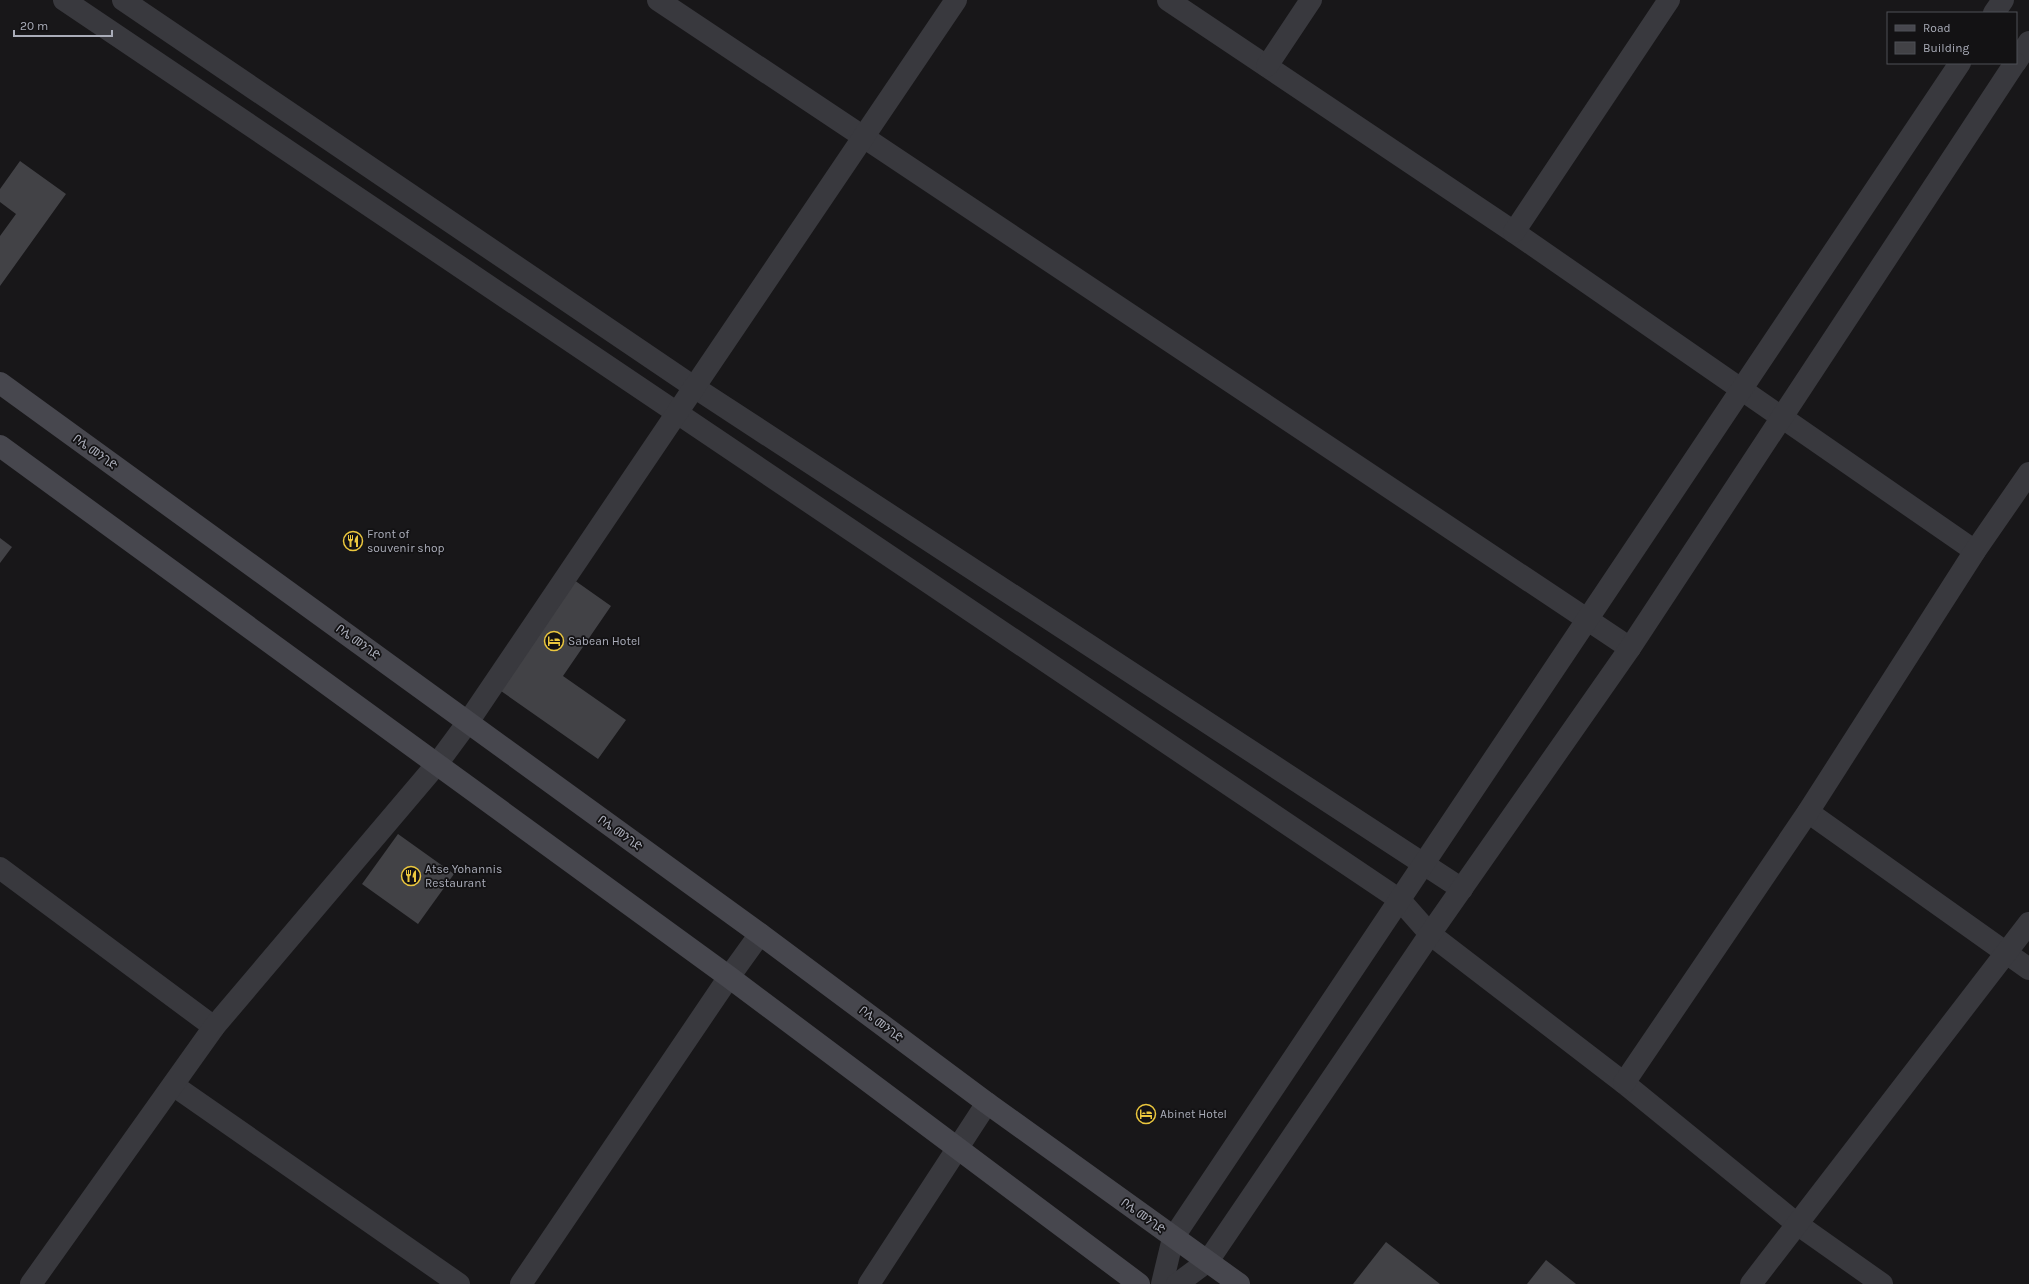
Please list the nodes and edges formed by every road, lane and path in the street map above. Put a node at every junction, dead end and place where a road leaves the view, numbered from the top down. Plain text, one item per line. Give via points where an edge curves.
1 (64, 0) edge
2 (123, 0) edge
3 (658, 0) edge
4 (956, 0) edge
5 (1168, 0) edge
6 (1311, 0) edge
7 (1668, 0) edge
8 (2002, 0) edge
9 (1995, 12) edge
10 (2029, 42) edge
11 (2017, 60) edge
12 (1959, 64) edge
13 (2015, 64) edge
14 (1266, 66) junction
15 (864, 137) junction
16 (1514, 232) junction
17 (0, 383) edge
18 (694, 387) junction
19 (1741, 390) junction
20 (677, 412) junction
21 (1781, 417) junction
22 (0, 446) edge
23 (2029, 472) edge
24 (1975, 551) junction
25 (1587, 620) junction
26 (1630, 648) junction
27 (468, 722) junction
28 (436, 764) junction
29 (1808, 812) junction
30 (1423, 865) junction
31 (0, 868) edge
32 (1462, 889) junction
33 (1400, 900) junction
34 (2029, 923) edge
35 (760, 934) junction
36 (1430, 934) junction
37 (2008, 953) junction
38 (2029, 969) edge
39 (729, 977) junction
40 (214, 1027) junction
41 (1624, 1083) junction
42 (173, 1085) junction
43 (987, 1103) junction
44 (957, 1148) junction
45 (1797, 1224) junction
46 (1173, 1238) junction
47 (1208, 1261) junction
48 (31, 1284) edge
49 (459, 1284) edge
50 (521, 1284) edge
51 (869, 1284) edge
52 (1139, 1284) edge
53 (1162, 1284) edge
54 (1177, 1284) edge
55 (1239, 1284) edge
56 (1751, 1284) edge
57 (1882, 1284) edge

1 - 20 street
2 - 18 street
3 - 15 street
4 - 15 street
5 - 14 street
6 - 14 street
7 - 16 street
8 - 9 street
10 - 11 street
12 - 19 street
13 - 21 street
14 - 16 street
15 - 18 street
15 - 25 street
16 - 19 street
17 - 27 main road, ቦሌ መንገድ
18 - 20 street
18 - 30 street
19 - 21 street
19 - 25 street
20 - 27 street
20 - 33 street
21 - 24 street
21 - 26 street
22 - 28 main road
23 - 24 street
24 - 29 street
25 - 26 street
25 - 30 street
26 - 32 street
27 - 28 street
27 - 35 main road, ቦሌ መንገድ
28 - 39 main road
28 - 40 street
29 - 37 street
29 - 41 street
30 - 32 street
30 - 33 street
31 - 40 street
32 - 36 street
33 - 36 street
33 - 46 street
34 - 37 street
35 - 39 street
35 - 43 main road, ቦሌ መንገድ
36 - 41 street
36 - 47 street
37 - 38 street
37 - 45 street
39 - 44 main road
39 - 50 street
40 - 42 street
41 - 45 street
42 - 48 street
42 - 49 street
43 - 44 street
43 - 46 main road, ቦሌ መንገድ
44 - 51 street
44 - 52 main road
45 - 56 street
45 - 57 street
46 - 47 main road, ቦሌ መንገድ
46 - 53 street
47 - 54 street
47 - 55 main road, ቦሌ መንገድ

